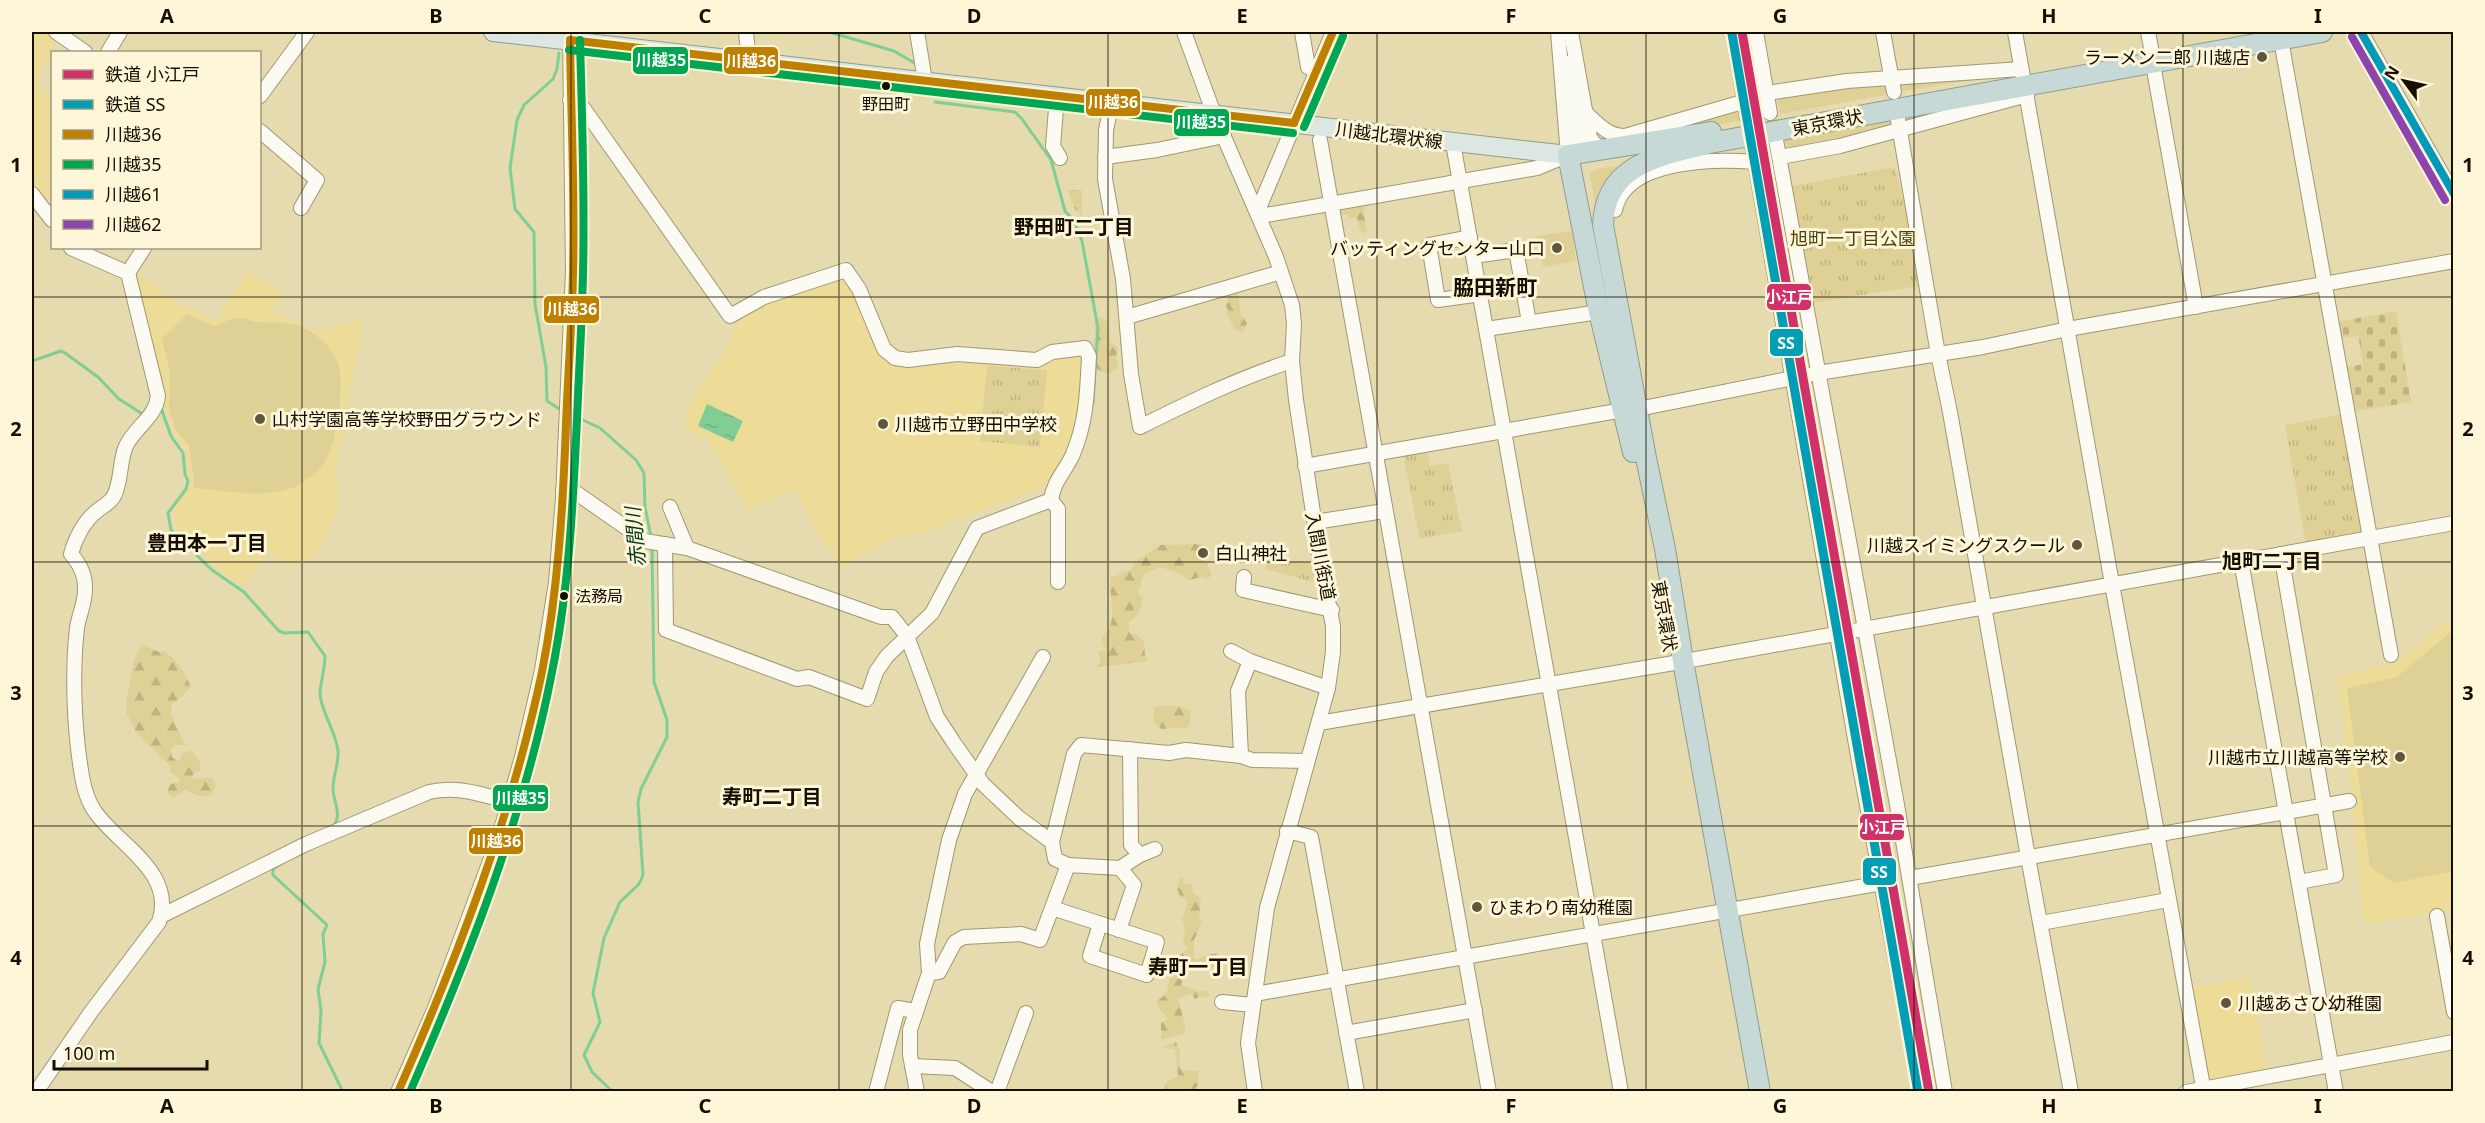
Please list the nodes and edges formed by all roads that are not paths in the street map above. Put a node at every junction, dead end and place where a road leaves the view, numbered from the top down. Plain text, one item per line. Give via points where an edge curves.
1 (56, 32) edge
2 (120, 32) edge
3 (307, 32) edge
4 (493, 32) edge
5 (746, 32) edge
6 (917, 32) edge
7 (1184, 32) edge
8 (1302, 32) edge
9 (1333, 32) edge
10 (1558, 32) edge
11 (1566, 32) edge
12 (1571, 32) edge
13 (1732, 32) edge
14 (1756, 32) edge
15 (1883, 32) edge
16 (2015, 32) edge
17 (2148, 32) edge
18 (2262, 32) edge
19 (2322, 32) edge
20 (2361, 32) edge
21 (526, 33) edge
22 (570, 36) edge
23 (2281, 40) junction
24 (84, 51) edge
25 (109, 51) edge
26 (2153, 58) junction
27 (749, 61) junction
28 (1317, 71) junction
29 (1891, 78) junction
30 (925, 81) junction
31 (2024, 82) junction
32 (1894, 92) dead end
33 (1767, 93) junction
34 (261, 95) edge
35 (1057, 96) junction
36 (570, 100) junction
37 (1746, 101) junction
38 (1112, 102) junction
39 (1586, 112) junction
40 (1214, 114) junction
41 (1897, 114) dead end
42 (1294, 123) junction
43 (1761, 129) junction
44 (1900, 131) junction
45 (261, 132) edge
46 (1224, 136) junction
47 (1320, 140) dead end
48 (1453, 143) junction
49 (1710, 144) junction
50 (1608, 149) junction
51 (1106, 157) junction
52 (1576, 157) junction
53 (1780, 157) junction
54 (1060, 158) dead end
55 (1755, 162) junction
56 (1460, 182) junction
57 (32, 195) edge
58 (2454, 195) edge
59 (1330, 205) junction
60 (302, 208) dead end
61 (1257, 213) junction
62 (51, 219) edge
63 (1470, 237) junction
64 (1607, 244) junction
65 (73, 249) edge
66 (143, 249) edge
67 (1474, 256) junction
68 (2453, 261) edge
69 (1281, 272) junction
70 (128, 273) junction
71 (2325, 285) junction
72 (1481, 294) junction
73 (2196, 307) junction
74 (1599, 312) junction
75 (1127, 317) junction
76 (1529, 322) junction
77 (1486, 329) junction
78 (2068, 329) junction
79 (1938, 354) junction
80 (1292, 362) junction
81 (1818, 373) junction
82 (1793, 378) junction
83 (1630, 409) junction
84 (1504, 431) junction
85 (1375, 453) junction
86 (1646, 458) junction
87 (1305, 466) junction
88 (563, 490) junction
89 (1051, 500) junction
90 (670, 507) dead end
91 (1384, 511) junction
92 (1315, 522) junction
93 (2454, 523) edge
94 (2369, 538) junction
95 (655, 543) junction
96 (687, 548) junction
97 (2281, 554) junction
98 (2241, 561) junction
99 (1244, 577) dead end
100 (1058, 582) dead end
101 (2112, 584) junction
102 (1984, 606) junction
103 (1332, 610) junction
104 (1864, 628) junction
105 (1837, 633) junction
106 (907, 636) junction
107 (1231, 651) dead end
108 (2391, 655) dead end
109 (1043, 657) dead end
110 (1250, 661) junction
111 (1678, 662) junction
112 (1549, 684) junction
113 (1328, 688) junction
114 (1421, 706) junction
115 (1319, 723) junction
116 (1130, 749) junction
117 (1241, 756) junction
118 (1307, 761) junction
119 (976, 772) junction
120 (2349, 801) dead end
121 (510, 802) junction
122 (2324, 805) junction
123 (2286, 812) junction
124 (1287, 831) junction
125 (2157, 834) junction
126 (1052, 842) junction
127 (1155, 849) dead end
128 (1140, 855) junction
129 (2028, 858) junction
130 (1068, 865) junction
131 (1120, 868) junction
132 (1910, 878) junction
133 (2299, 882) junction
134 (1882, 883) junction
135 (2168, 900) junction
136 (1052, 908) junction
137 (1723, 911) junction
138 (161, 916) junction
139 (2437, 916) dead end
140 (2042, 923) junction
141 (1100, 924) junction
142 (1119, 930) junction
143 (1594, 934) junction
144 (1465, 957) junction
145 (929, 973) junction
146 (1337, 980) junction
147 (1254, 999) junction
148 (1222, 1002) dead end
149 (1475, 1010) junction
150 (915, 1011) junction
151 (2454, 1012) edge
152 (1026, 1013) dead end
153 (1346, 1033) junction
154 (2454, 1042) edge
155 (2331, 1065) junction
156 (912, 1066) junction
157 (2204, 1090) edge
158 (36, 1092) edge
159 (398, 1092) edge
160 (876, 1092) edge
161 (917, 1092) edge
162 (994, 1092) edge
163 (1255, 1092) edge
164 (1357, 1092) edge
165 (1489, 1092) edge
166 (1621, 1092) edge
167 (1749, 1092) edge
168 (1760, 1092) edge
169 (1920, 1092) edge
170 (1945, 1092) edge
171 (2071, 1092) edge
172 (2186, 1092) edge
173 (2336, 1092) edge

1 - 24 street
2 - 25 street
3 - 34 street
4 - 21 main road, 川越北環状線
5 - 27 street
6 - 30 street
7 - 40 street, 入間川街道
8 - 28 street via 1308,67
9 - 28 street
10 - 52 street
11 - 52 street
12 - 39 street
13 - 37 street
14 - 33 street
15 - 29 street
16 - 31 street
17 - 26 street
18 - 26 highway, 東京環状
19 - 23 highway, 東京環状
20 - 58 street
21 - 22 main road, 川越北環状線
22 - 27 main road, 川越北環状線
22 - 36 street
23 - 26 highway, 東京環状
23 - 71 street
26 - 31 highway, 東京環状
26 - 73 street
27 - 30 main road, 川越北環状線
28 - 42 street
29 - 31 street
29 - 32 street
29 - 33 street
30 - 35 main road, 川越北環状線
31 - 43 highway, 東京環状
31 - 44 street
31 - 78 street
33 - 43 street
35 - 38 main road, 川越北環状線
35 - 54 street via 1053,146
36 - 88 street via 574,245
36 - 89 street via 584,109 730,316 764,297 846,270 859,289 885,349 895,357 908,360 957,354 1037,360 1052,352 1085,348 1089,356 1086,417 1073,454 1054,484
37 - 39 street via 1625,136 1608,132
37 - 43 street
38 - 40 main road, 川越北環状線
38 - 51 street
39 - 50 street via 1592,142
40 - 42 main road, 川越北環状線
40 - 46 street, 入間川街道
41 - 44 street
42 - 48 main road, 川越北環状線
42 - 61 street
43 - 49 highway, 東京環状
43 - 50 highway, 東京環状
43 - 53 street
43 - 55 street
44 - 53 street
44 - 79 street
45 - 60 street via 317,180
46 - 51 street
46 - 61 street, 入間川街道
47 - 59 street
48 - 52 main road, 川越北環状線
48 - 56 street
49 - 52 highway via 1598,161
49 - 64 highway, 東京環状 via 1650,160 1627,172 1606,204 1603,225
50 - 52 highway, 東京環状
51 - 75 street via 1105,179
52 - 56 street
52 - 74 highway, 東京環状
52 - 86 highway, 東京環状 via 1617,349
53 - 81 street
55 - 64 street via 1696,163 1647,173 1633,181 1619,197
55 - 82 street
56 - 59 street
56 - 63 street
57 - 62 street
59 - 61 street
59 - 85 street
61 - 69 street, 入間川街道
63 - 67 street
63 - 72 street via 1428,246 1438,300
64 - 83 highway, 東京環状
65 - 70 street
66 - 70 street
67 - 72 street
67 - 76 street via 1515,250
68 - 71 street
69 - 75 street
69 - 80 street, 入間川街道 via 1293,316
70 - 138 street via 158,396 157,404 125,448 114,497 87,522 71,554 85,588 77,635 77,720 88,800 95,813 152,873 160,892
71 - 73 street
71 - 94 street
72 - 77 street
73 - 78 street
74 - 76 street
74 - 83 highway, 東京環状
75 - 80 street via 1132,385 1140,427 1248,376
76 - 77 street
77 - 84 street
78 - 79 street
78 - 101 street
79 - 81 street
79 - 102 street
80 - 87 street, 入間川街道
81 - 82 street
81 - 104 street
82 - 83 street
82 - 105 street
83 - 84 street
83 - 86 highway, 東京環状
83 - 111 highway, 東京環状 via 1639,478
84 - 85 street
84 - 112 street
85 - 87 street
85 - 91 street
86 - 111 highway, 東京環状 via 1665,549
87 - 92 street, 入間川街道
88 - 95 street via 575,492
88 - 121 street via 556,582 543,670
89 - 100 street via 1058,509
89 - 106 street via 977,528 932,613
90 - 96 street
91 - 92 street
91 - 114 street
92 - 103 street, 入間川街道
93 - 94 street
94 - 97 street
94 - 108 street
95 - 96 street
95 - 106 street via 666,630 797,679 809,677 867,699 876,672
96 - 106 street via 881,617 892,617
97 - 98 street
97 - 122 street
98 - 101 street
98 - 123 street
99 - 103 street via 1243,590
101 - 102 street
101 - 125 street
102 - 104 street
102 - 129 street
103 - 113 street, 入間川街道 via 1334,652
104 - 105 street
104 - 132 street
105 - 111 street
105 - 134 street
106 - 119 street via 937,717
107 - 110 street
109 - 119 street
110 - 113 street
110 - 117 street via 1238,691
111 - 112 street
111 - 137 highway, 東京環状
112 - 114 street
112 - 143 street
113 - 115 street, 入間川街道
114 - 115 street
114 - 144 street
115 - 118 street, 入間川街道
116 - 117 street
116 - 126 street via 1081,745 1074,754
116 - 128 street via 1131,844
117 - 118 street via 1252,760
118 - 124 street, 入間川街道
119 - 126 street via 983,784 1019,818
119 - 145 street via 942,866 927,944
120 - 122 street
121 - 138 street via 445,788 429,792 306,844
121 - 159 street via 452,965
122 - 123 street
122 - 133 street via 2336,875
123 - 125 street
123 - 133 street
124 - 146 street via 1311,837
124 - 147 street, 入間川街道 via 1267,908
125 - 129 street
125 - 135 street
126 - 130 street via 1055,859
127 - 128 street
128 - 131 street
129 - 132 street
129 - 140 street
130 - 131 street
130 - 136 street
131 - 142 street via 1134,885
132 - 170 street
133 - 155 street
134 - 137 street
134 - 169 street
135 - 140 street
135 - 157 street
136 - 141 street
136 - 145 street via 1040,939 1021,934 964,937 955,942 939,972
137 - 143 street
137 - 167 highway, 東京環状
137 - 168 highway, 東京環状
138 - 158 street
139 - 151 street
140 - 171 street
141 - 142 street
141 - 142 street via 1090,956 1147,975 1157,942
143 - 144 street
143 - 166 street
144 - 146 street
144 - 149 street
145 - 150 street
146 - 147 street
146 - 153 street
147 - 148 street
147 - 163 street, 入間川街道 via 1248,1043
149 - 153 street
149 - 165 street
150 - 156 street via 910,1030
150 - 160 street via 898,1008
152 - 162 street
153 - 164 street
154 - 155 street
155 - 157 street
155 - 173 street
156 - 161 street
156 - 162 street via 955,1068
157 - 172 street

